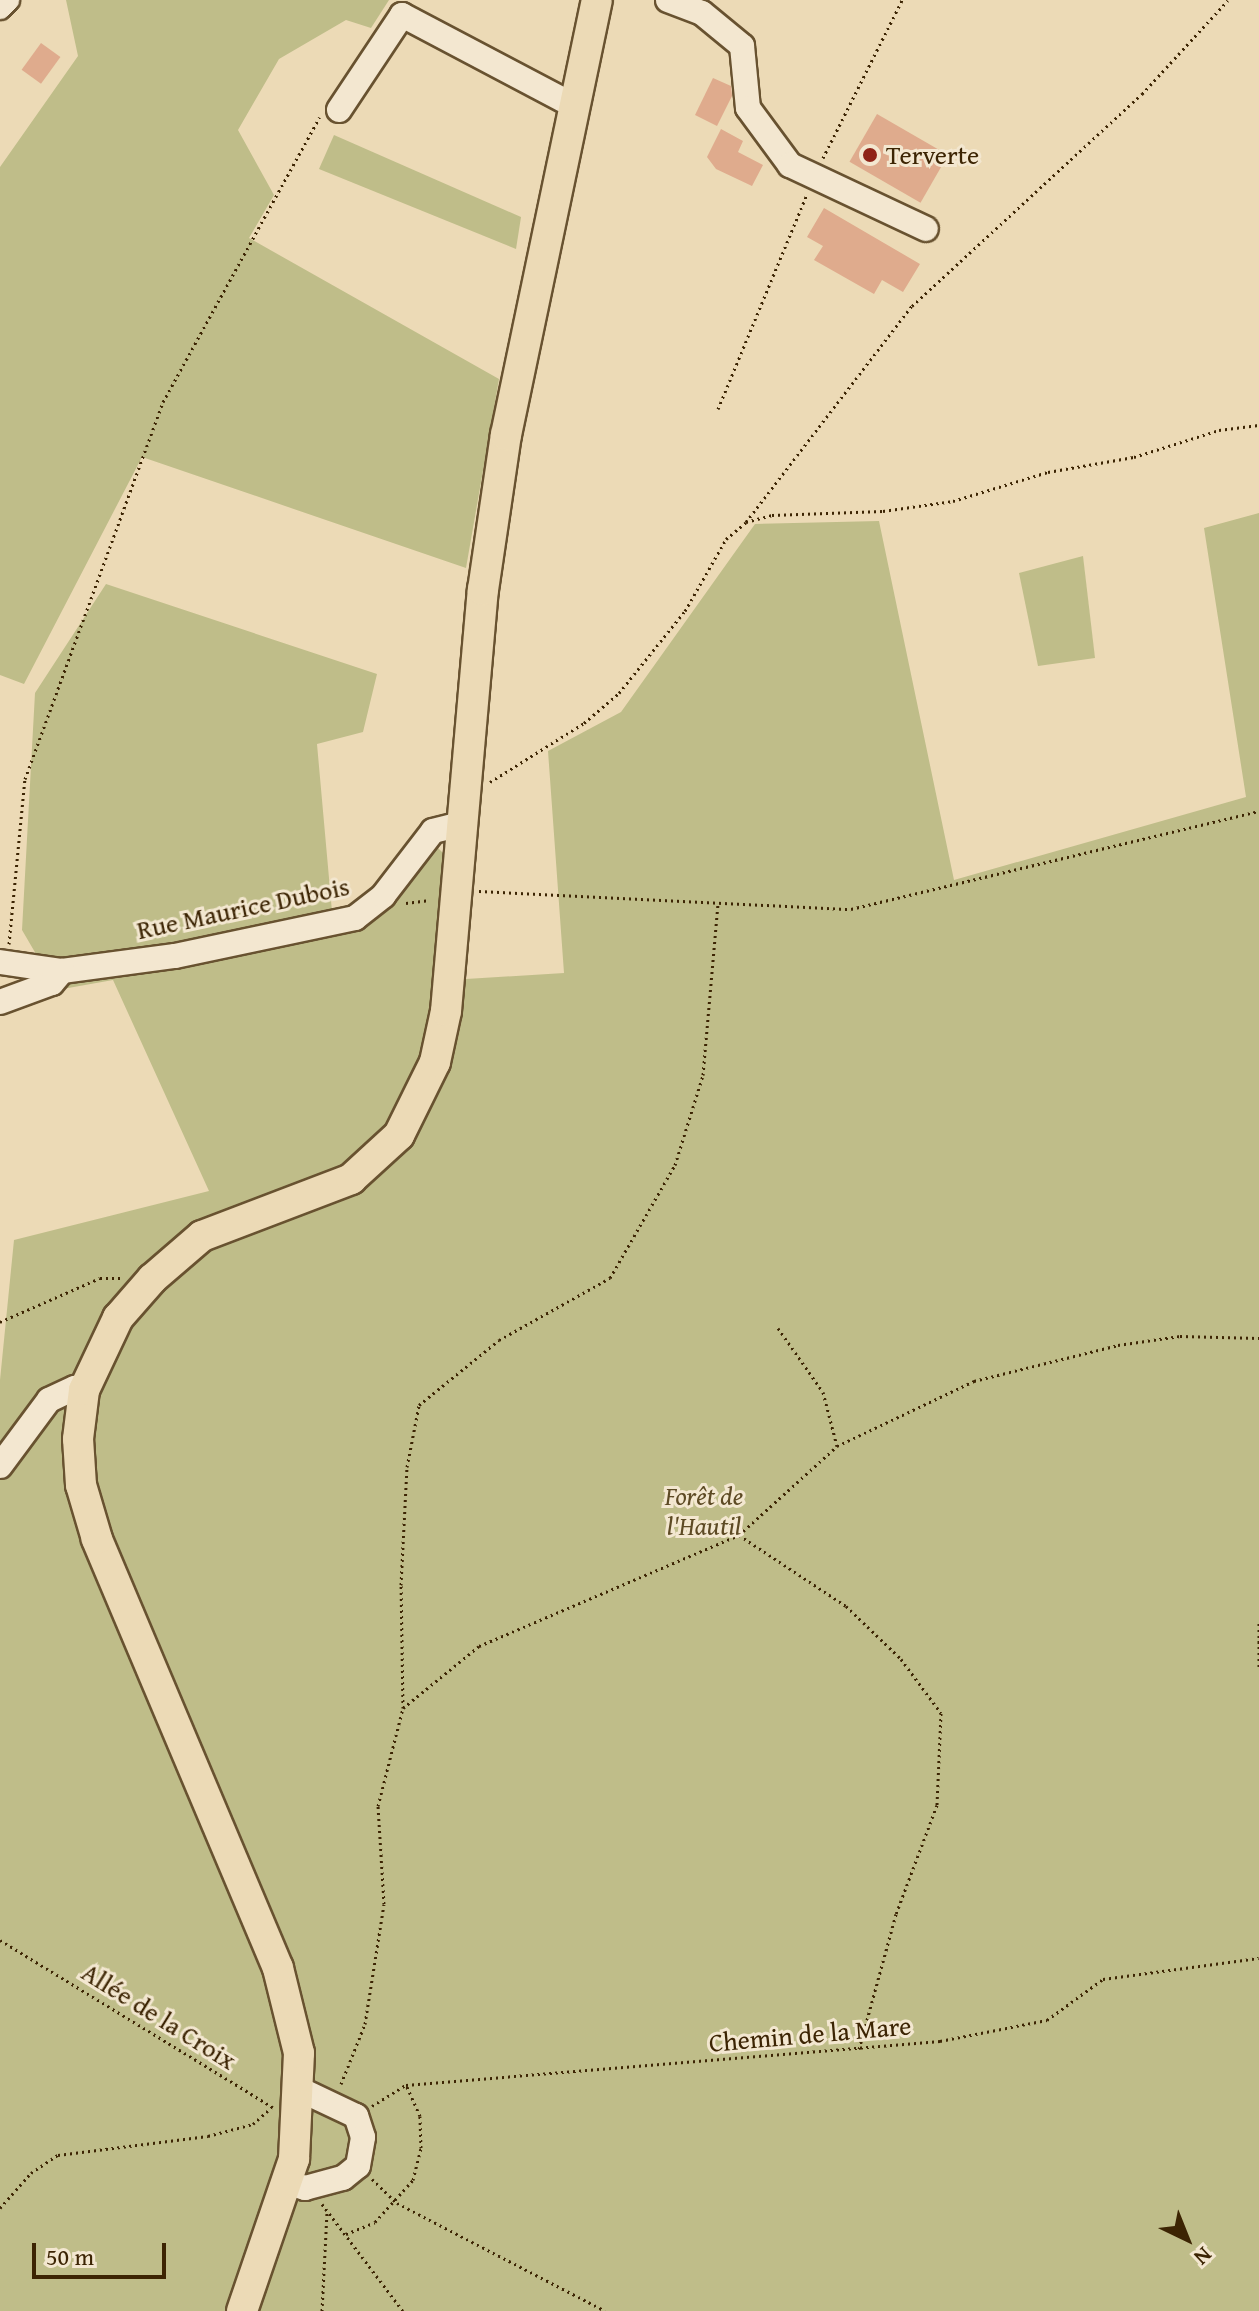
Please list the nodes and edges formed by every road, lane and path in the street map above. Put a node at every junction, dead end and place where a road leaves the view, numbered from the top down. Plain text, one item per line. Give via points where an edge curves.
1 (7, 0) edge
2 (597, 0) edge
3 (668, 0) edge
4 (902, 0) edge
5 (1228, 0) edge
6 (0, 7) edge
7 (571, 104) junction
8 (333, 107) joint
9 (814, 176) junction
10 (926, 229) dead end
11 (718, 409) dead end
12 (1259, 425) edge
13 (746, 522) junction
14 (464, 810) junction
15 (1259, 811) edge
16 (447, 894) junction
17 (409, 902) dead end
18 (718, 905) junction
19 (3, 963) edge
20 (62, 971) junction
21 (0, 1002) edge
22 (152, 1279) junction
23 (0, 1322) edge
24 (778, 1328) dead end
25 (1259, 1338) edge
26 (84, 1390) junction
27 (837, 1446) junction
28 (0, 1466) edge
29 (739, 1535) junction
30 (1259, 1623) edge
31 (1259, 1669) edge
32 (403, 1708) junction
33 (0, 1940) edge
34 (1259, 1958) edge
35 (859, 2049) junction
36 (406, 2085) junction
37 (301, 2090) junction
38 (333, 2103) junction
39 (272, 2107) junction
40 (356, 2116) junction
41 (299, 2123) junction
42 (358, 2166) junction
43 (312, 2191) junction
44 (397, 2203) junction
45 (0, 2208) edge
46 (346, 2234) junction
47 (242, 2311) edge
48 (322, 2311) edge
49 (403, 2311) edge
50 (605, 2311) edge

1 - 6 street
2 - 7 main road
3 - 9 street via 702,13 742,46 748,108 790,165
4 - 9 path
5 - 13 path via 1142,94 912,306
7 - 8 street via 402,15
7 - 14 main road via 506,435 483,590
8 - 19 path via 163,402 25,779
9 - 10 street
9 - 11 path
12 - 13 path via 1219,430 1134,457 1048,472 953,501 883,511 772,515
13 - 14 path via 726,539 685,611 619,693
14 - 16 main road
14 - 20 street, Rue Maurice Dubois via 433,831 383,896 355,918 187,954
15 - 18 path via 851,909
16 - 17 path
16 - 18 path
16 - 22 main road via 446,1011 435,1062 399,1135 351,1179 202,1236
18 - 32 path via 703,1075 675,1165 610,1278 499,1340 419,1405 405,1512
19 - 20 street, Rue Maurice Dubois
20 - 21 street via 52,983
22 - 23 path via 100,1278
22 - 26 main road via 118,1318
24 - 27 path via 823,1392
25 - 27 path via 1149,1341 974,1381
26 - 28 street via 75,1388 49,1400
26 - 37 main road via 78,1439 81,1485 97,1539 278,1968 299,2053
27 - 29 path
29 - 32 path via 479,1646
29 - 35 path via 846,1606 901,1659 941,1713 937,1805 896,1914
30 - 31 path
32 - 38 path via 378,1806 384,1904 365,2024
33 - 39 path, Allée de la Croix
34 - 35 path, Chemin de la Mare via 1132,1972 1103,1979 1047,2020 940,2041
35 - 36 path, Chemin de la Mare
36 - 40 path, Chemin de la Mare
36 - 44 path via 420,2116 421,2148 413,2180
37 - 38 street
37 - 41 main road
38 - 40 street
39 - 41 path, Allée de la Croix
39 - 45 path via 253,2124 208,2136 58,2155 31,2173
40 - 42 street via 363,2137
41 - 43 main road
42 - 43 street
42 - 44 path
43 - 46 path
43 - 47 main road
43 - 48 path
44 - 46 path via 375,2222
44 - 50 path
46 - 49 path

